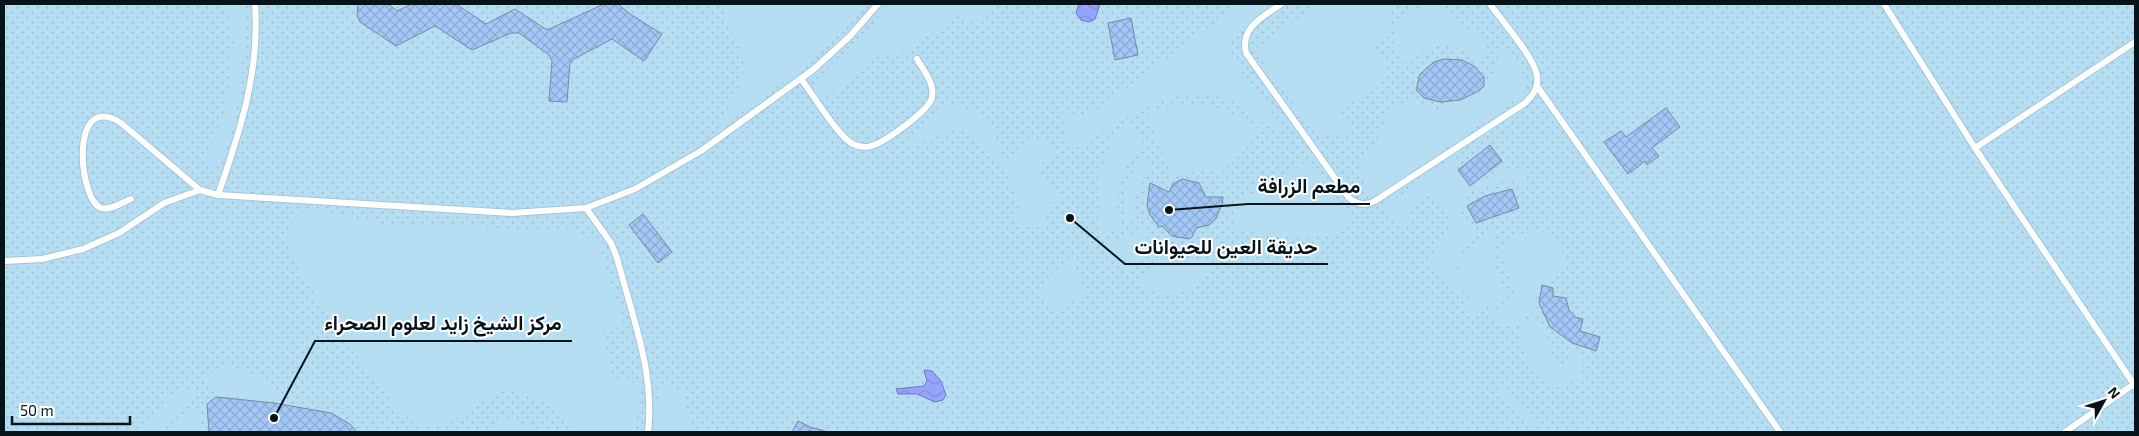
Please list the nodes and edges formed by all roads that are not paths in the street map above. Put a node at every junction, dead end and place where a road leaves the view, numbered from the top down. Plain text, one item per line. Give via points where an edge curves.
1 (255, 4) edge
2 (878, 4) edge
3 (1281, 4) edge
4 (1490, 4) edge
5 (1884, 4) edge
6 (2135, 42) edge
7 (917, 59) dead end
8 (801, 79) junction
9 (1537, 86) junction
10 (1975, 148) junction
11 (200, 190) junction
12 (218, 195) junction
13 (131, 199) dead end
14 (586, 208) junction
15 (4, 261) edge
16 (2135, 385) edge
17 (648, 432) edge
18 (1780, 432) edge
19 (2065, 432) edge

1 - 12 lane via 257,36 249,94 242,126
2 - 8 lane via 833,52
3 - 9 lane via 1250,27 1245,40 1246,54 1349,198 1360,204 1375,201 1525,103
4 - 9 lane via 1534,66
5 - 10 lane
6 - 10 lane
7 - 8 lane via 932,84 930,104 869,147 855,146 844,138
8 - 14 lane via 701,151 634,189
9 - 18 lane
10 - 16 lane
11 - 12 lane
11 - 13 lane via 121,123 108,117 101,118 90,125 81,149 83,168 94,202 107,209
11 - 15 lane via 164,203 119,233 83,249 42,259
12 - 14 lane via 504,213
14 - 17 lane via 611,243 617,258 648,373
16 - 19 lane

